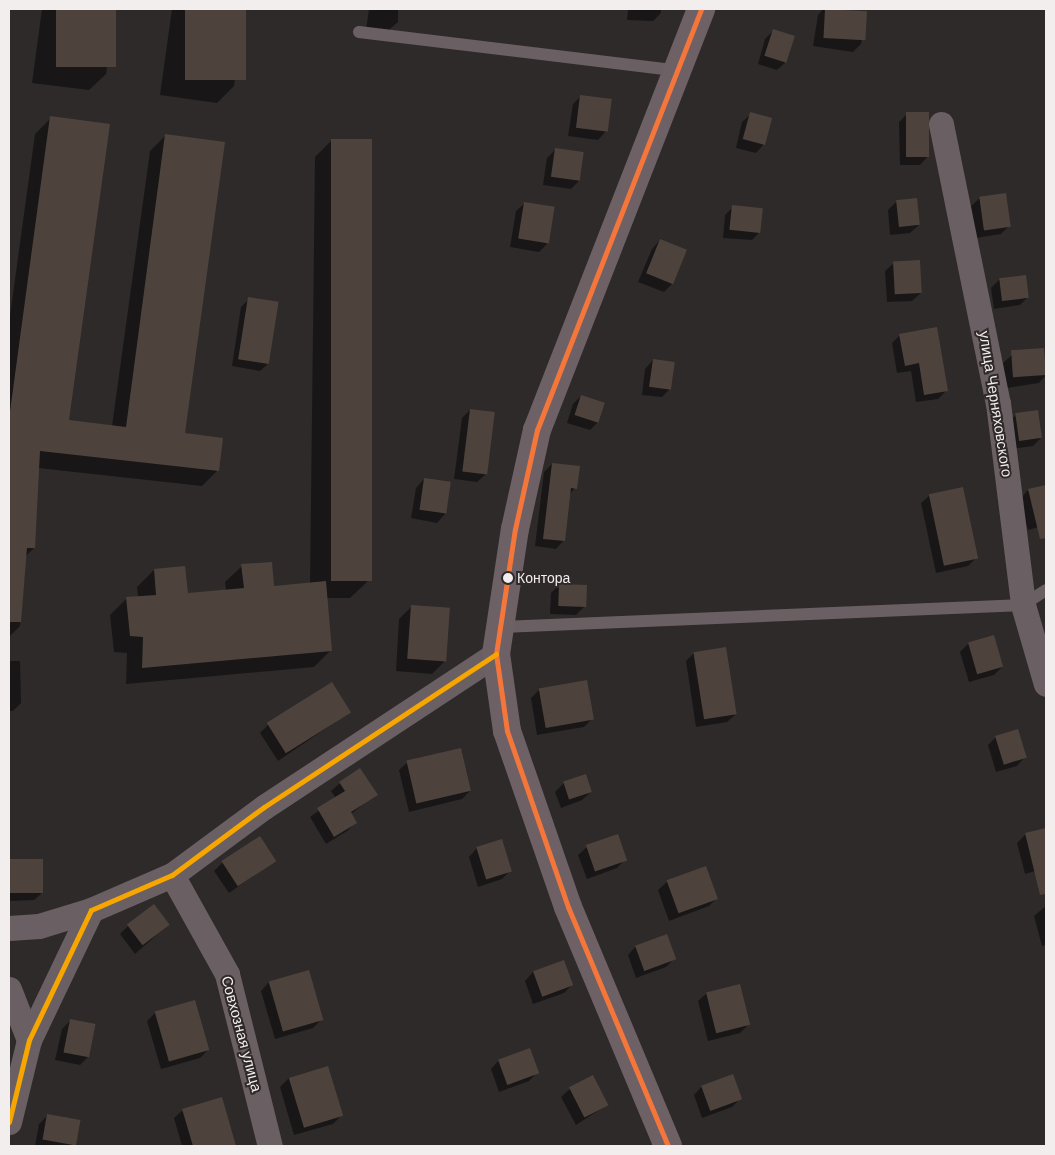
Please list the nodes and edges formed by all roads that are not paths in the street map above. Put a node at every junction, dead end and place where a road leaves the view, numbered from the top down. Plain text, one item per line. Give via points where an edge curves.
1 (701, 9) edge
2 (359, 32) dead end
3 (679, 71) junction
4 (941, 124) dead end
5 (1046, 590) edge
6 (1023, 605) junction
7 (501, 627) junction
8 (496, 654) junction
9 (1046, 684) edge
10 (172, 875) junction
11 (92, 910) junction
12 (9, 928) edge
13 (9, 989) edge
14 (29, 1040) junction
15 (9, 1122) edge
16 (270, 1146) edge
17 (668, 1146) edge

1 - 3 main road
2 - 3 lane
3 - 7 main road via 537,430 515,529
4 - 6 street, улица Черняховского via 998,403
5 - 6 lane
6 - 7 lane
6 - 9 street, улица Черняховского
7 - 8 main road
8 - 10 street via 264,807
8 - 17 main road via 507,731 565,897
10 - 11 street
10 - 16 street, Совхозная улица via 227,974
11 - 12 street via 39,926
11 - 14 street
13 - 14 street
14 - 15 street

